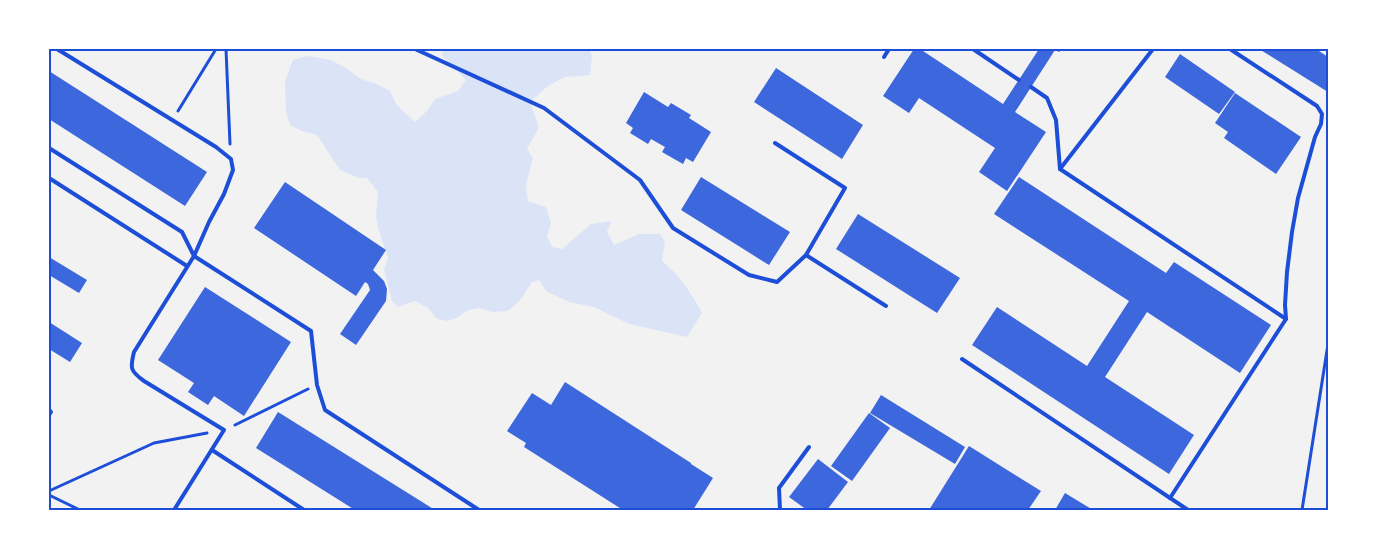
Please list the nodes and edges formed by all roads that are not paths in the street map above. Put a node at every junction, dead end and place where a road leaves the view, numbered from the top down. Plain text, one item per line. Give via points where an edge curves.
1 (57, 49) edge
2 (415, 49) edge
3 (890, 49) edge
4 (973, 49) edge
5 (1153, 49) edge
6 (1230, 49) edge
7 (884, 57) dead end
8 (1019, 80) dead end
9 (1031, 88) dead end
10 (775, 143) dead end
11 (49, 148) edge
12 (1060, 169) junction
13 (49, 178) edge
14 (806, 255) junction
15 (194, 256) junction
16 (187, 266) junction
17 (886, 306) dead end
18 (1286, 319) junction
19 (962, 359) dead end
20 (49, 410) edge
21 (49, 415) edge
22 (809, 446) dead end
23 (212, 450) junction
24 (1170, 498) junction
25 (174, 510) edge
26 (304, 510) edge
27 (480, 510) edge
28 (780, 510) edge
29 (1188, 510) edge

1 - 15 lane via 231,159 234,170
2 - 14 lane via 544,108 640,180 673,228 749,274 777,282
3 - 7 lane
4 - 8 lane
5 - 12 lane
6 - 18 lane via 1317,106 1322,114 1296,206 1287,272
9 - 12 lane via 1047,98 1056,120
10 - 14 lane via 844,188
11 - 15 lane via 182,232
12 - 18 lane
13 - 16 lane
14 - 17 lane
15 - 16 lane
15 - 27 lane via 310,331 317,385 325,410
16 - 23 lane via 134,352 131,363 134,373 144,381 224,430
18 - 24 lane
19 - 24 lane
20 - 21 lane
22 - 28 lane via 779,488
23 - 25 lane
23 - 26 lane
24 - 29 lane

